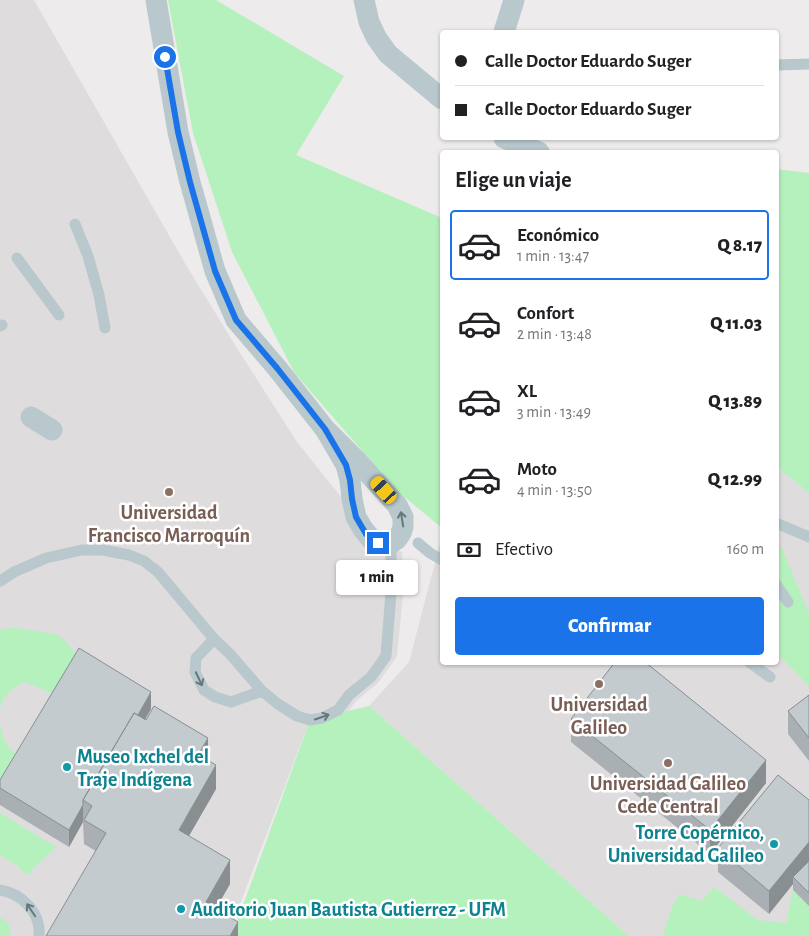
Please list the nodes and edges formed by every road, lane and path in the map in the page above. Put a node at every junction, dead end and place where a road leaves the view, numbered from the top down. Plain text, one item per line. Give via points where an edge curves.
1 (156, 0) edge
2 (364, 0) edge
3 (514, 0) edge
4 (505, 30) edge
5 (809, 64) edge
6 (779, 66) edge
7 (440, 97) edge
8 (509, 140) edge
9 (534, 150) edge
10 (75, 224) dead end
11 (17, 258) dead end
12 (60, 315) dead end
13 (105, 328) dead end
14 (31, 417) dead end
15 (325, 429) junction
16 (52, 430) dead end
17 (779, 524) edge
18 (809, 537) edge
19 (391, 543) junction
20 (418, 543) dead end
21 (440, 559) edge
22 (0, 581) edge
23 (779, 588) edge
24 (788, 602) dead end
25 (214, 639) junction
26 (753, 665) edge
27 (770, 677) dead end
28 (262, 692) junction
29 (0, 890) edge
30 (40, 936) edge

1 - 15 street via 178,132 215,271 236,320
2 - 7 street via 369,22 388,54
3 - 4 street
5 - 6 lane
8 - 9 street
10 - 13 lane via 99,294
11 - 12 lane
14 - 16 street
15 - 19 street via 346,465 356,517 372,540
19 -> 15 street via 403,526 397,505
17 - 18 lane
28 -> 19 lane via 297,716 310,720 338,710 349,695 371,677 386,656
20 - 21 lane
22 - 25 lane via 46,558 82,550 128,555 144,561 158,572
23 - 24 lane
25 - 28 lane
25 -> 28 lane via 196,658 195,672 204,690 231,702
26 - 27 lane
30 -> 29 lane via 31,907 22,898

